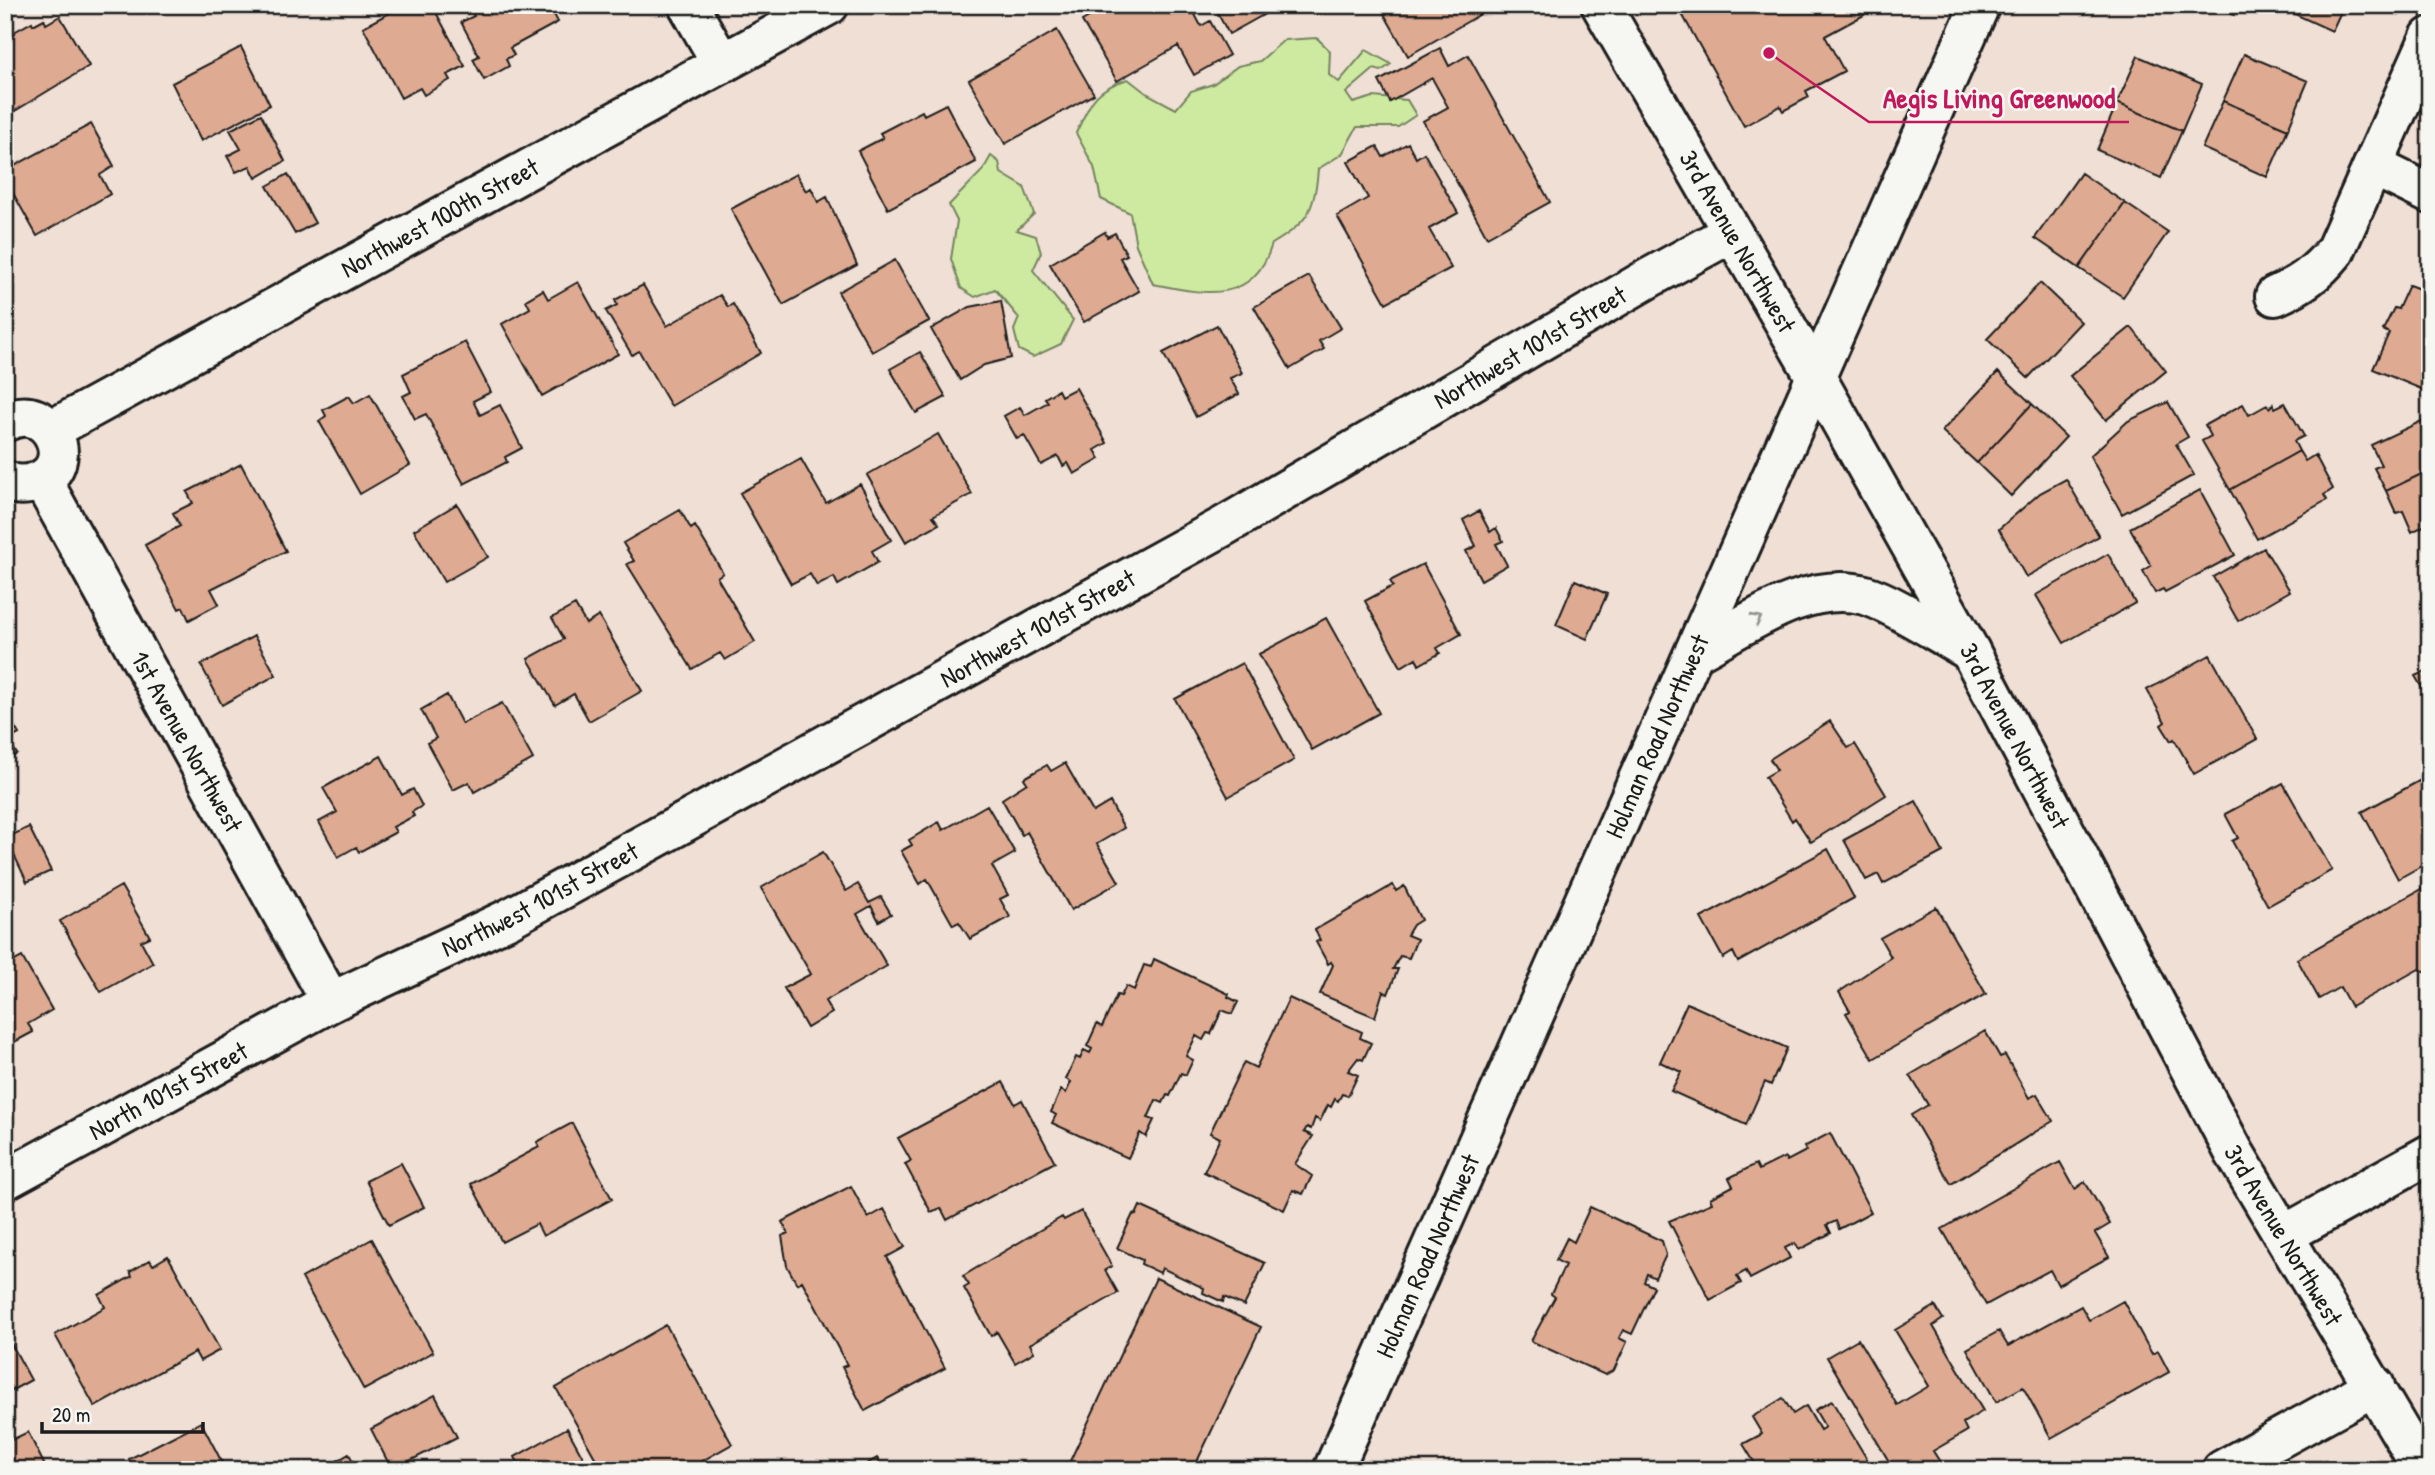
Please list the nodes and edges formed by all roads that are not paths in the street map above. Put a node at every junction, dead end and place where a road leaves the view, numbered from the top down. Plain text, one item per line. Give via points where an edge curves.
1 (688, 5) edge
2 (829, 5) edge
3 (1601, 5) edge
4 (1980, 5) edge
5 (2430, 37) edge
6 (721, 62) junction
7 (2373, 166) junction
8 (2430, 194) edge
9 (1731, 233) junction
10 (2275, 296) dead end
11 (1818, 379) junction
12 (7, 417) edge
13 (51, 430) junction
14 (24, 480) edge
15 (1970, 651) junction
16 (1696, 652) junction
17 (331, 1002) junction
18 (2430, 1154) edge
19 (5, 1180) edge
20 (2284, 1235) junction
21 (2375, 1386) junction
22 (1333, 1470) edge
23 (2222, 1470) edge
24 (2423, 1470) edge

1 - 6 street
2 - 6 street, Northwest 100th Street
3 - 9 street, 3rd Avenue Northwest
4 - 11 street, Holman Road Northwest
5 - 7 street
6 - 13 street, Northwest 100th Street
7 - 8 street
7 - 10 street via 2335,251 2317,273
9 - 11 street, 3rd Avenue Northwest
9 - 17 street, Northwest 101st Street via 1224,526 508,919
11 - 15 street, 3rd Avenue Northwest
11 - 16 street, Holman Road Northwest
12 - 13 street via 33,418
13 - 14 street via 58,452 51,473
14 - 17 street, 1st Avenue Northwest
16 -> 15 street via 1794,600 1841,592 1867,595
15 - 20 street, 3rd Avenue Northwest via 2234,1152
16 - 22 street, Holman Road Northwest
17 - 19 street, North 101st Street
18 - 20 street
20 - 21 street, 3rd Avenue Northwest
21 - 23 street
21 - 24 street, 3rd Avenue Northwest

